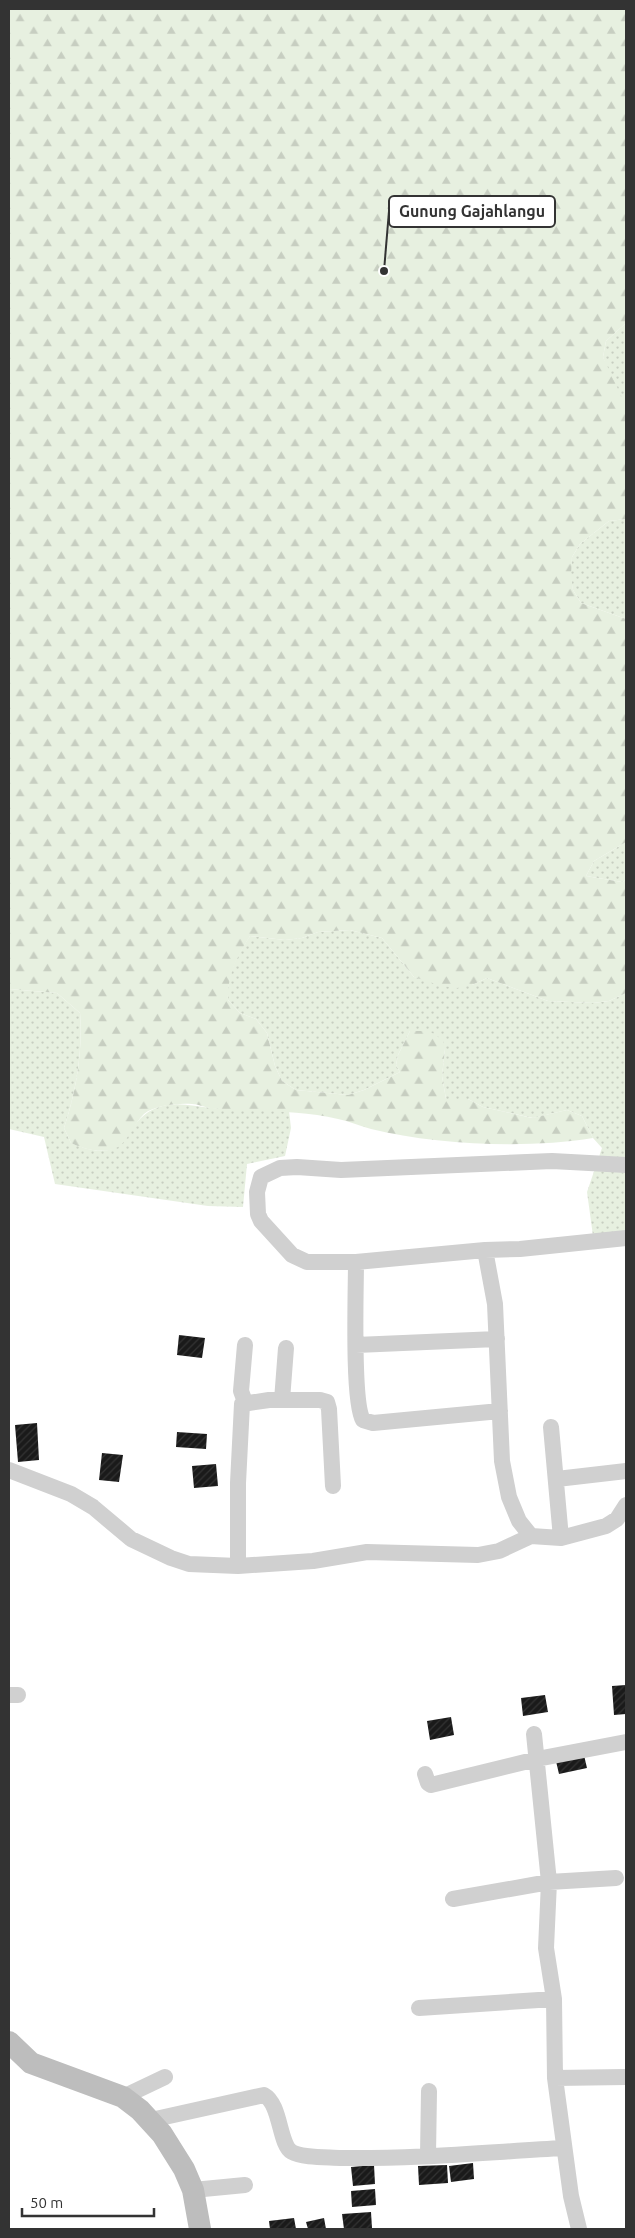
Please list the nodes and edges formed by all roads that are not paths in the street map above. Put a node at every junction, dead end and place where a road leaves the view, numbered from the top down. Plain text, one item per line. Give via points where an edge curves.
1 (626, 1165) edge
2 (626, 1238) edge
3 (485, 1250) junction
4 (356, 1262) junction
5 (497, 1339) junction
6 (356, 1345) junction
7 (245, 1346) dead end
8 (286, 1348) dead end
9 (282, 1400) junction
10 (245, 1402) junction
11 (500, 1411) junction
12 (551, 1427) dead end
13 (9, 1470) edge
14 (626, 1471) edge
15 (557, 1479) junction
16 (333, 1486) dead end
17 (626, 1505) edge
18 (532, 1536) junction
19 (561, 1538) junction
20 (238, 1566) junction
21 (534, 1734) dead end
22 (626, 1742) edge
23 (537, 1759) junction
24 (426, 1774) dead end
25 (616, 1878) dead end
26 (549, 1882) junction
27 (453, 1899) dead end
28 (554, 1999) junction
29 (419, 2008) dead end
30 (9, 2042) edge
31 (165, 2077) dead end
32 (626, 2077) edge
33 (556, 2078) junction
34 (430, 2090) dead end
35 (123, 2098) junction
36 (151, 2120) junction
37 (564, 2148) junction
38 (428, 2155) junction
39 (245, 2185) dead end
40 (193, 2190) junction
41 (200, 2229) edge
42 (579, 2229) edge

1 - 4 street via 552,1161 341,1170 297,1167 280,1168 261,1177 257,1192 258,1214 292,1255 307,1262
2 - 3 street
3 - 4 street
3 - 5 street via 495,1304
4 - 6 street
5 - 6 street
5 - 11 street
6 - 11 street via 360,1414 368,1422
7 - 10 street via 241,1391
8 - 9 street
9 - 10 street
9 - 16 street via 324,1400 328,1404
10 - 20 street via 240,1408
11 - 18 street via 502,1461 509,1497 519,1521
12 - 15 street
13 - 20 street via 71,1494 93,1507 131,1539 172,1558 189,1564
14 - 15 street
15 - 19 street
17 - 19 street via 617,1519 606,1526
18 - 19 street
18 - 20 street via 499,1552 478,1555 367,1552 313,1561
21 - 23 street
22 - 23 street
23 - 24 street via 431,1785
23 - 26 street
25 - 26 street
26 - 27 street
26 - 28 street via 546,1948
28 - 29 street
28 - 33 street
30 - 35 street via 31,2063 45,2070
31 - 35 street
32 - 33 street
33 - 37 street
34 - 38 street
35 - 36 street
36 - 38 street via 264,2095 272,2102 288,2147 294,2153 347,2158
36 - 40 street via 177,2156
37 - 38 street
37 - 42 street
39 - 40 street
40 - 41 street

